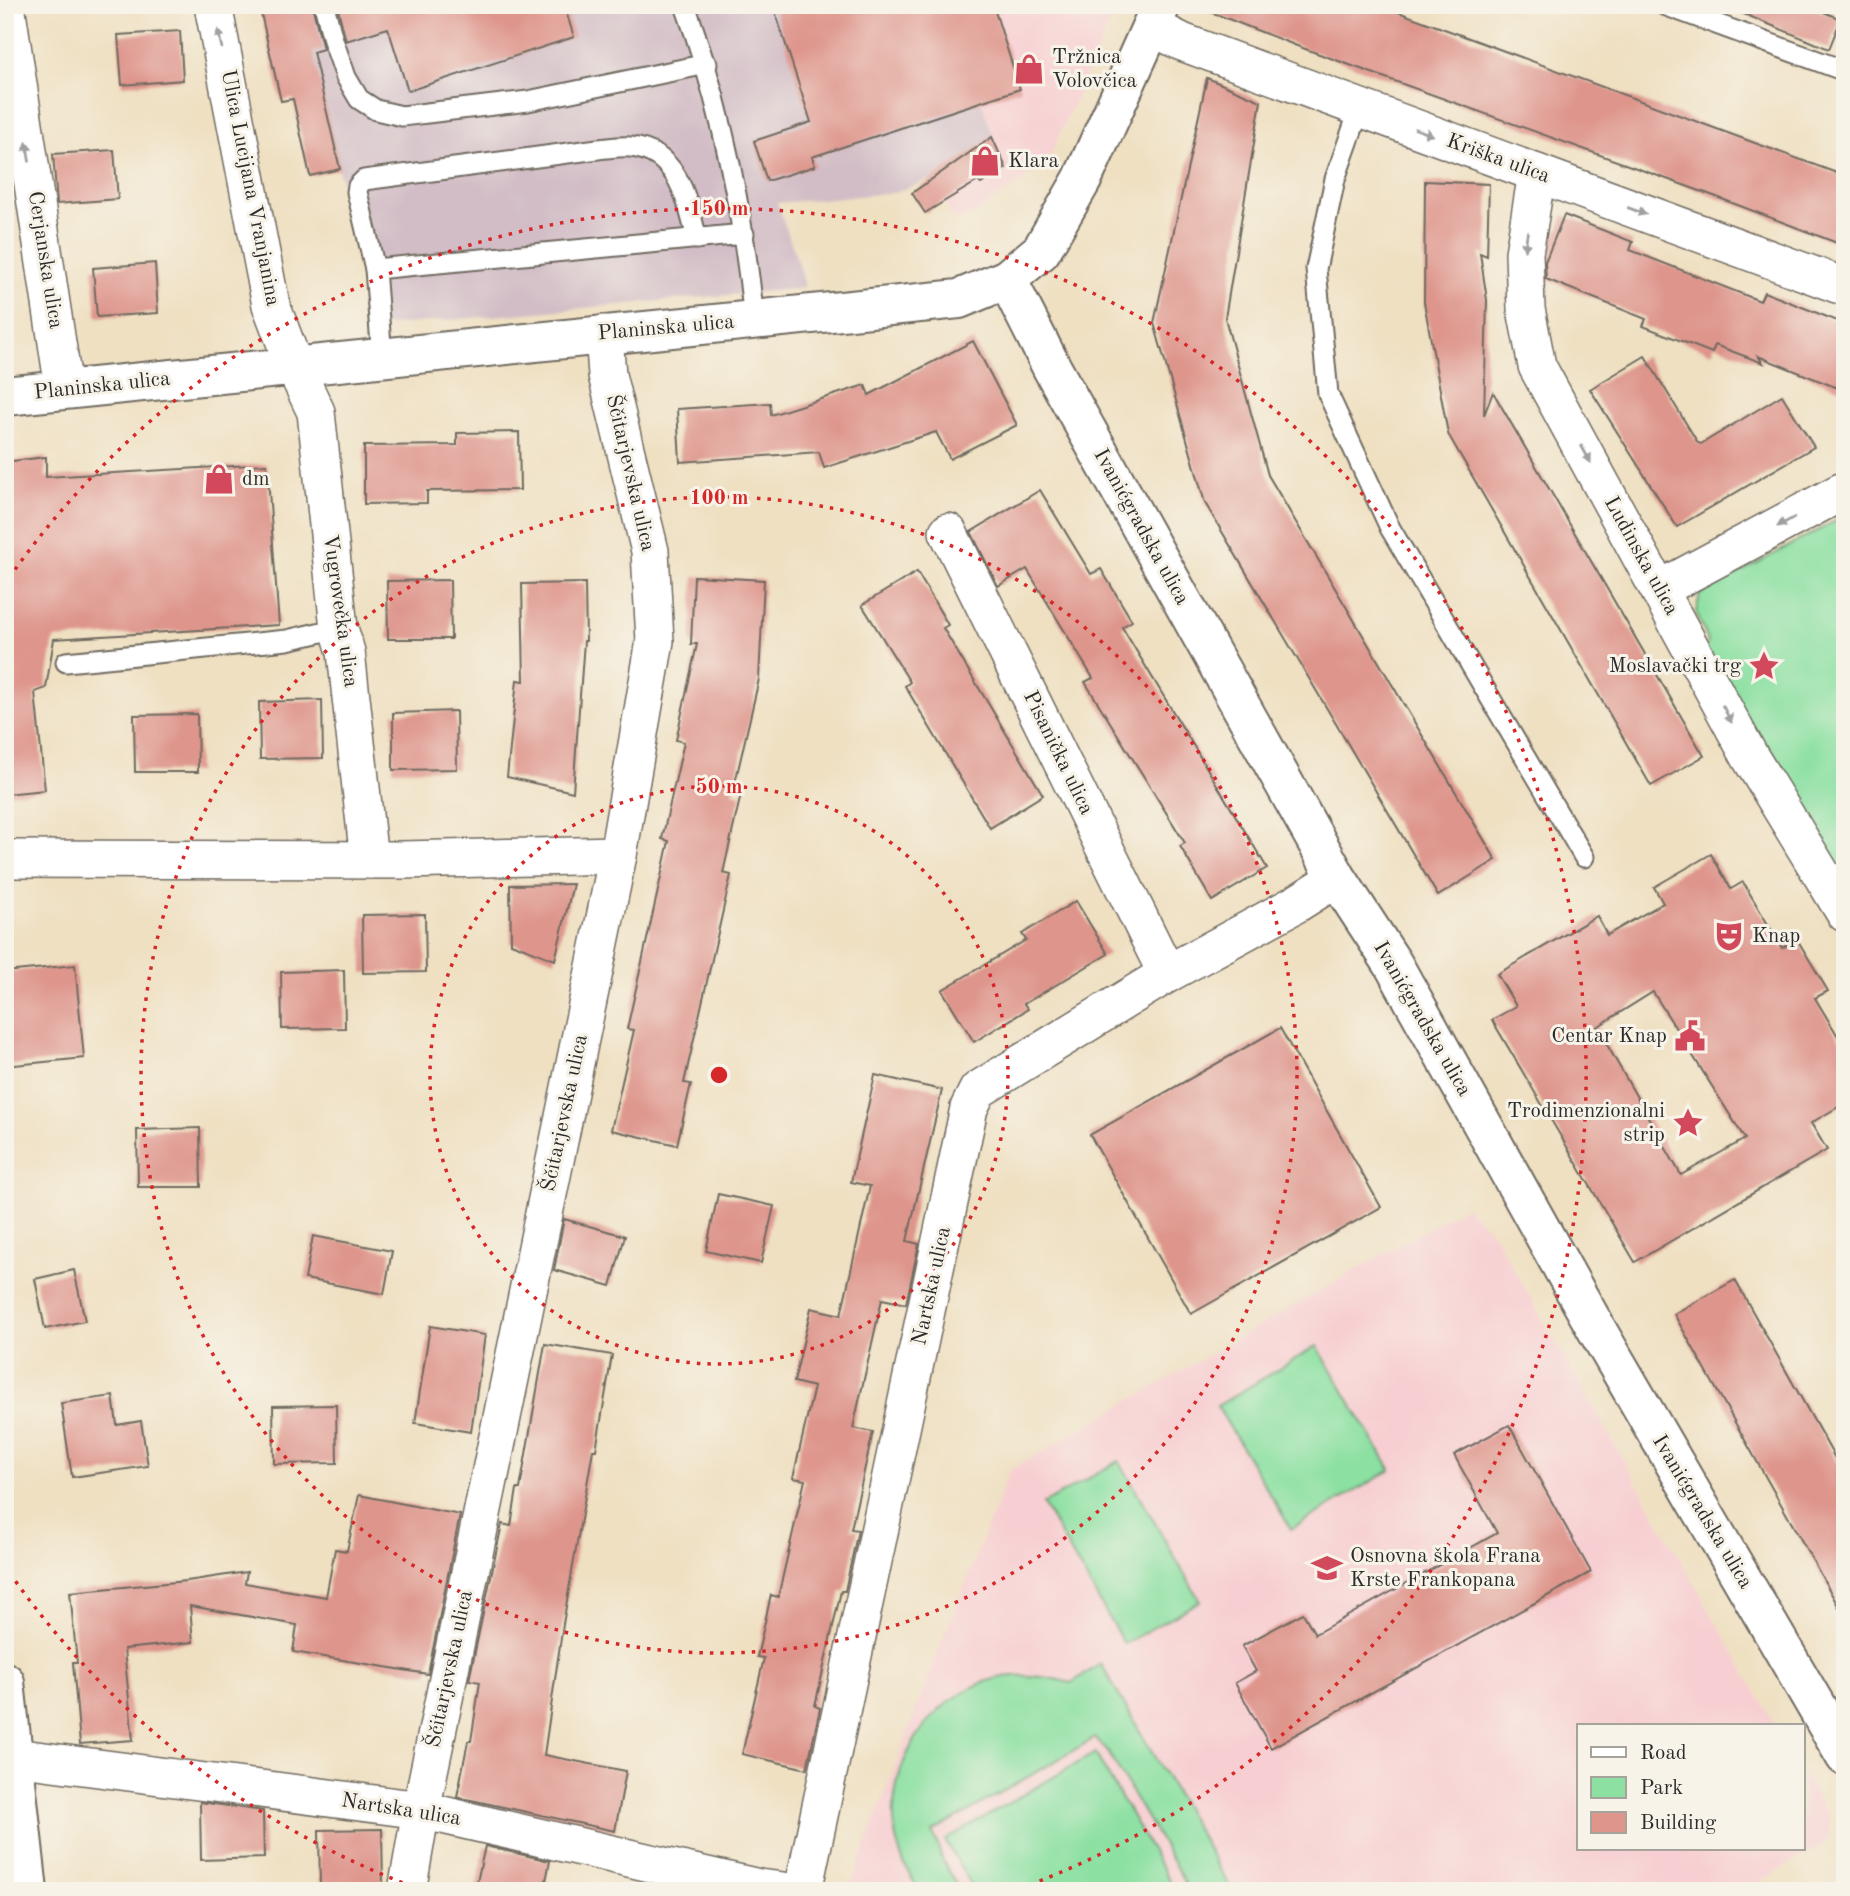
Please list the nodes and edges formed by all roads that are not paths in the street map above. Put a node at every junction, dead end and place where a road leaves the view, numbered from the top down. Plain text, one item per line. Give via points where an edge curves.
1 (6, 5) edge
2 (213, 5) edge
3 (324, 5) edge
4 (685, 5) edge
5 (1664, 5) edge
6 (1157, 16) edge
7 (707, 64) junction
8 (1845, 71) edge
9 (1360, 108) junction
10 (1537, 173) junction
11 (744, 234) junction
12 (696, 239) junction
13 (375, 269) junction
14 (1007, 279) junction
15 (1845, 287) edge
16 (754, 320) junction
17 (604, 334) junction
18 (382, 358) junction
19 (295, 368) junction
20 (64, 389) junction
21 (5, 396) edge
22 (1844, 491) edge
23 (948, 532) dead end
24 (1660, 589) junction
25 (339, 628) junction
26 (66, 662) dead end
27 (618, 855) junction
28 (1584, 856) dead end
29 (5, 859) edge
30 (369, 860) junction
31 (1337, 878) junction
32 (1845, 913) edge
33 (1167, 974) junction
34 (5, 1682) edge
35 (1845, 1756) edge
36 (14, 1757) junction
37 (421, 1810) junction
38 (28, 1891) edge
39 (407, 1891) edge
40 (784, 1891) edge
41 (803, 1891) edge

20 -> 1 street, Cerjanska ulica
19 -> 2 street, Ulica Lucijana Vranjanina via 271,304
3 - 7 lane via 341,65 359,99 376,110 402,116 528,101
4 - 7 lane
5 - 8 lane
6 - 9 street, Kriška ulica via 1182,42
6 - 14 street, Planinska ulica via 1082,180 1041,251
7 - 11 lane
9 -> 10 street, Kriška ulica
9 - 28 lane via 1335,179 1316,269 1328,394 1390,528
10 -> 15 street, Kriška ulica
10 -> 24 street, Ludinska ulica via 1524,253 1526,309 1537,366
11 - 12 lane
11 - 16 lane
12 - 13 lane
12 - 13 lane via 674,172 662,158 630,146 363,180 357,192
13 - 18 lane
14 - 16 street, Planinska ulica via 959,299
14 - 31 street, Ivanićgradska ulica via 1052,368
16 - 17 street, Planinska ulica
17 - 18 street, Planinska ulica
17 - 27 street, Ščitarjevska ulica via 607,375 650,551 655,641
18 - 19 street, Planinska ulica
19 - 20 street, Planinska ulica
19 - 25 street, Vugrovečka ulica via 316,412
20 - 21 street, Planinska ulica
22 -> 24 street
23 - 33 street, Pisanička ulica
24 -> 32 street, Ludinska ulica via 1750,757
25 - 26 lane via 287,640
25 - 30 street, Vugrovečka ulica via 346,652
27 - 30 street
27 - 37 street, Ščitarjevska ulica
29 - 30 street
31 - 33 street, Nartska ulica
31 - 35 street, Ivanićgradska ulica via 1393,964 1604,1342
33 - 41 street, Nartska ulica via 978,1090 969,1108
34 - 36 street
36 - 37 street, Nartska ulica
36 - 38 street
37 - 39 street, Ščitarjevska ulica
37 - 40 street, Nartska ulica

